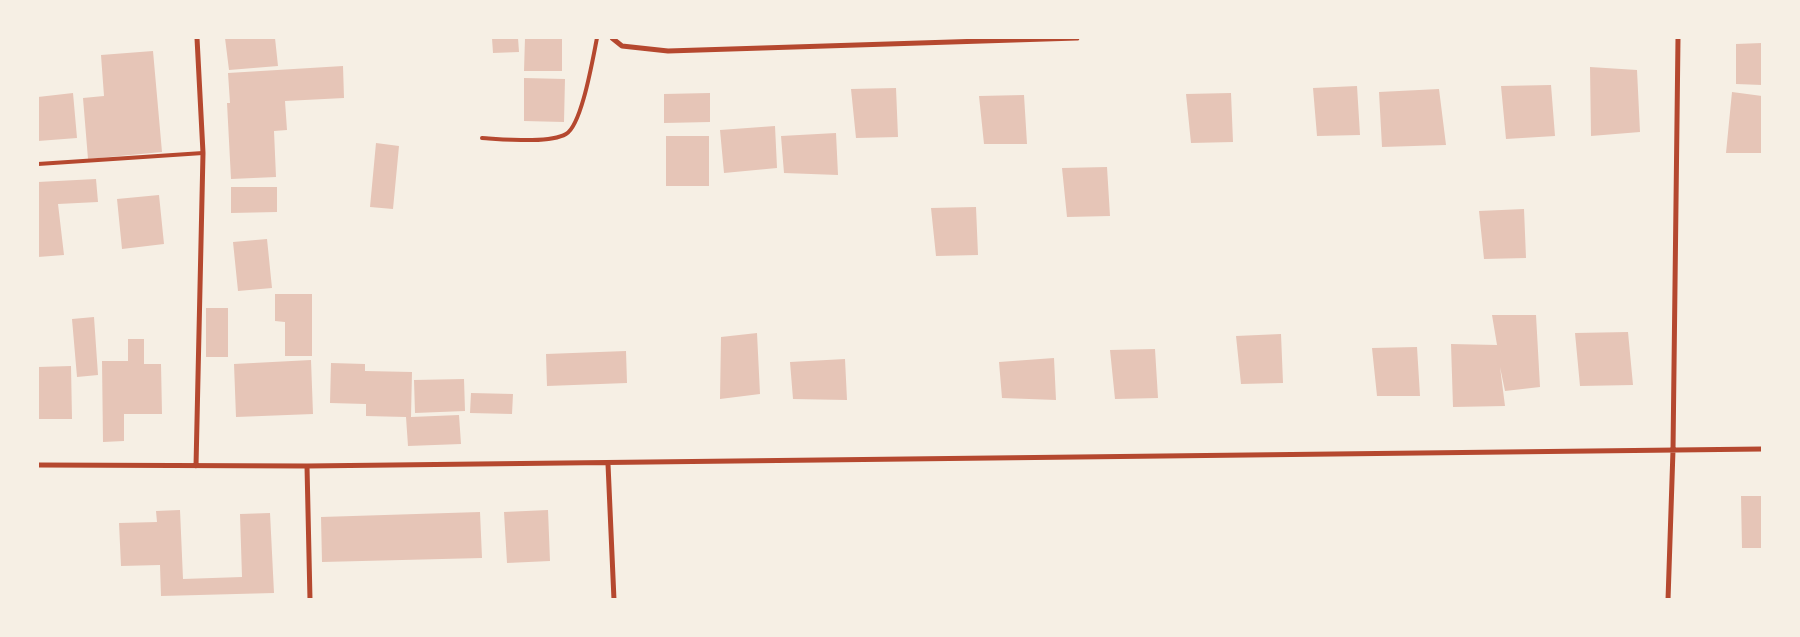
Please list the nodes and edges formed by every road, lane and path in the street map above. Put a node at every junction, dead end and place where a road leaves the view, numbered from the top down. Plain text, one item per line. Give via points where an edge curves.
1 (196, 38) edge
2 (597, 38) edge
3 (612, 38) edge
4 (1077, 38) edge
5 (1678, 38) edge
6 (482, 138) dead end
7 (203, 153) junction
8 (38, 164) edge
9 (1762, 449) edge
10 (1673, 450) junction
11 (608, 464) junction
12 (38, 465) edge
13 (196, 466) junction
14 (307, 466) junction
15 (310, 600) edge
16 (614, 600) edge
17 (1668, 600) edge

1 - 7 street
2 - 6 lane via 582,104 567,134 550,139
3 - 4 street via 622,46 668,51
5 - 10 street
7 - 8 lane
7 - 13 street
9 - 10 street
10 - 11 street
10 - 17 street
11 - 14 street
11 - 16 street
12 - 13 street
13 - 14 street
14 - 15 street

